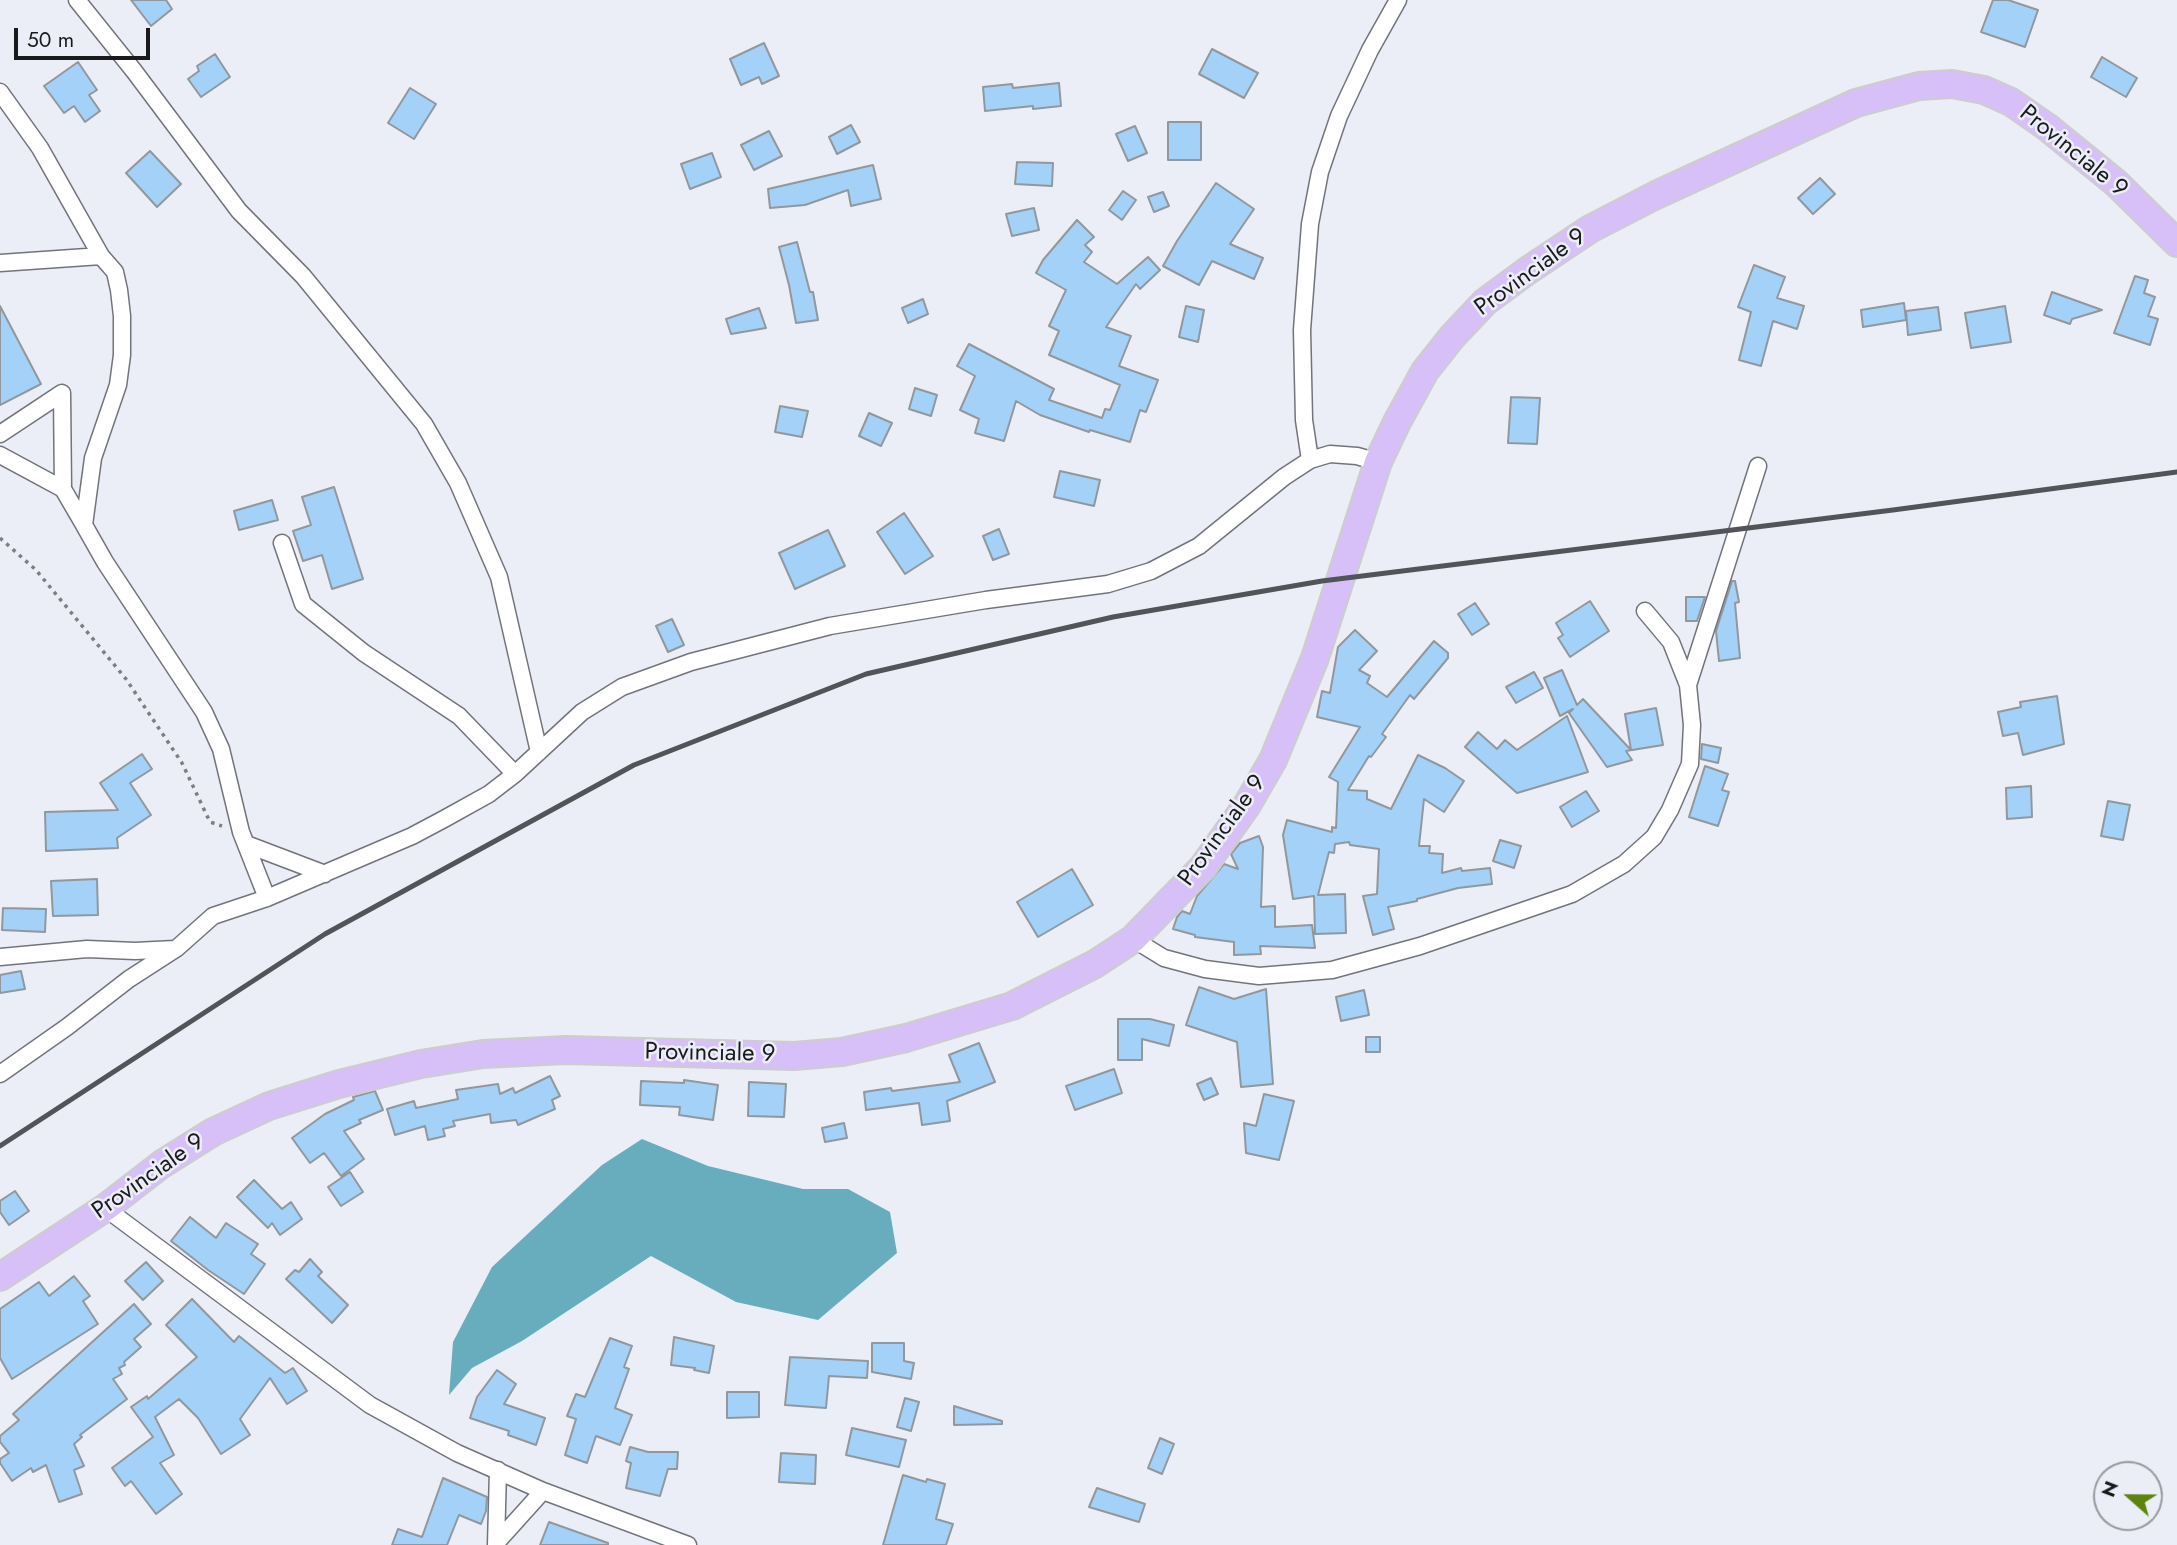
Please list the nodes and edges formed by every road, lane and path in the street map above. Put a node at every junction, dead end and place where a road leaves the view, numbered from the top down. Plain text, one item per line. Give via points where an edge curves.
1 (77, 0) edge
2 (1398, 0) edge
3 (0, 92) edge
4 (2177, 243) edge
5 (101, 256) junction
6 (0, 262) edge
7 (0, 434) edge
8 (0, 455) edge
9 (1310, 460) junction
10 (1378, 462) junction
11 (1758, 466) dead end
12 (62, 489) junction
13 (84, 525) junction
14 (0, 538) edge
15 (282, 543) dead end
16 (1645, 611) dead end
17 (1688, 685) junction
18 (538, 752) junction
19 (514, 774) junction
20 (243, 838) junction
21 (325, 874) junction
22 (267, 898) junction
23 (1132, 939) junction
24 (177, 948) junction
25 (0, 957) edge
26 (0, 1074) edge
27 (105, 1208) junction
28 (0, 1277) edge
29 (498, 1470) junction
30 (543, 1491) junction
31 (497, 1544) edge
32 (688, 1545) edge

1 - 18 street via 239,211 303,276 424,424 458,483 499,577
2 - 9 street via 1339,116 1320,172 1310,224 1302,330 1304,420
3 - 5 street via 40,148
4 - 10 main road, Provinciale 9 via 2099,169 2011,102 1984,90 1952,84 1891,92 1856,103 1656,195 1590,229 1527,271 1485,302 1425,371
5 - 6 street
5 - 13 street via 117,281 122,355 118,385 93,458
7 - 12 street via 62,393
8 - 12 street
9 - 10 street via 1330,454
9 - 18 street via 1207,541 1151,571 1108,584 830,626 691,662 605,696
10 - 23 main road, Provinciale 9 via 1315,658 1273,760 1203,867
11 - 17 street
12 - 13 street
13 - 20 street via 204,712 221,749
14 - 20 path via 36,570 126,679 182,763 210,822
15 - 19 street via 303,604 364,653 459,716
16 - 17 street via 1671,642
17 - 23 street via 1690,764 1670,810 1654,837 1624,864 1572,894 1420,946 1332,970 1259,976 1205,970 1164,958
18 - 19 street
19 - 21 street via 489,794 412,836
20 - 21 street
20 - 22 street
21 - 22 street
22 - 24 street via 213,916
23 - 27 main road, Provinciale 9 via 1096,964 1012,1006 842,1052 794,1056 565,1050 483,1054 340,1084 269,1106 213,1132
24 - 25 street
24 - 26 street
27 - 28 main road, Provinciale 9
27 - 29 street via 370,1405
29 - 30 street
29 - 31 street
30 - 31 street
30 - 32 street

